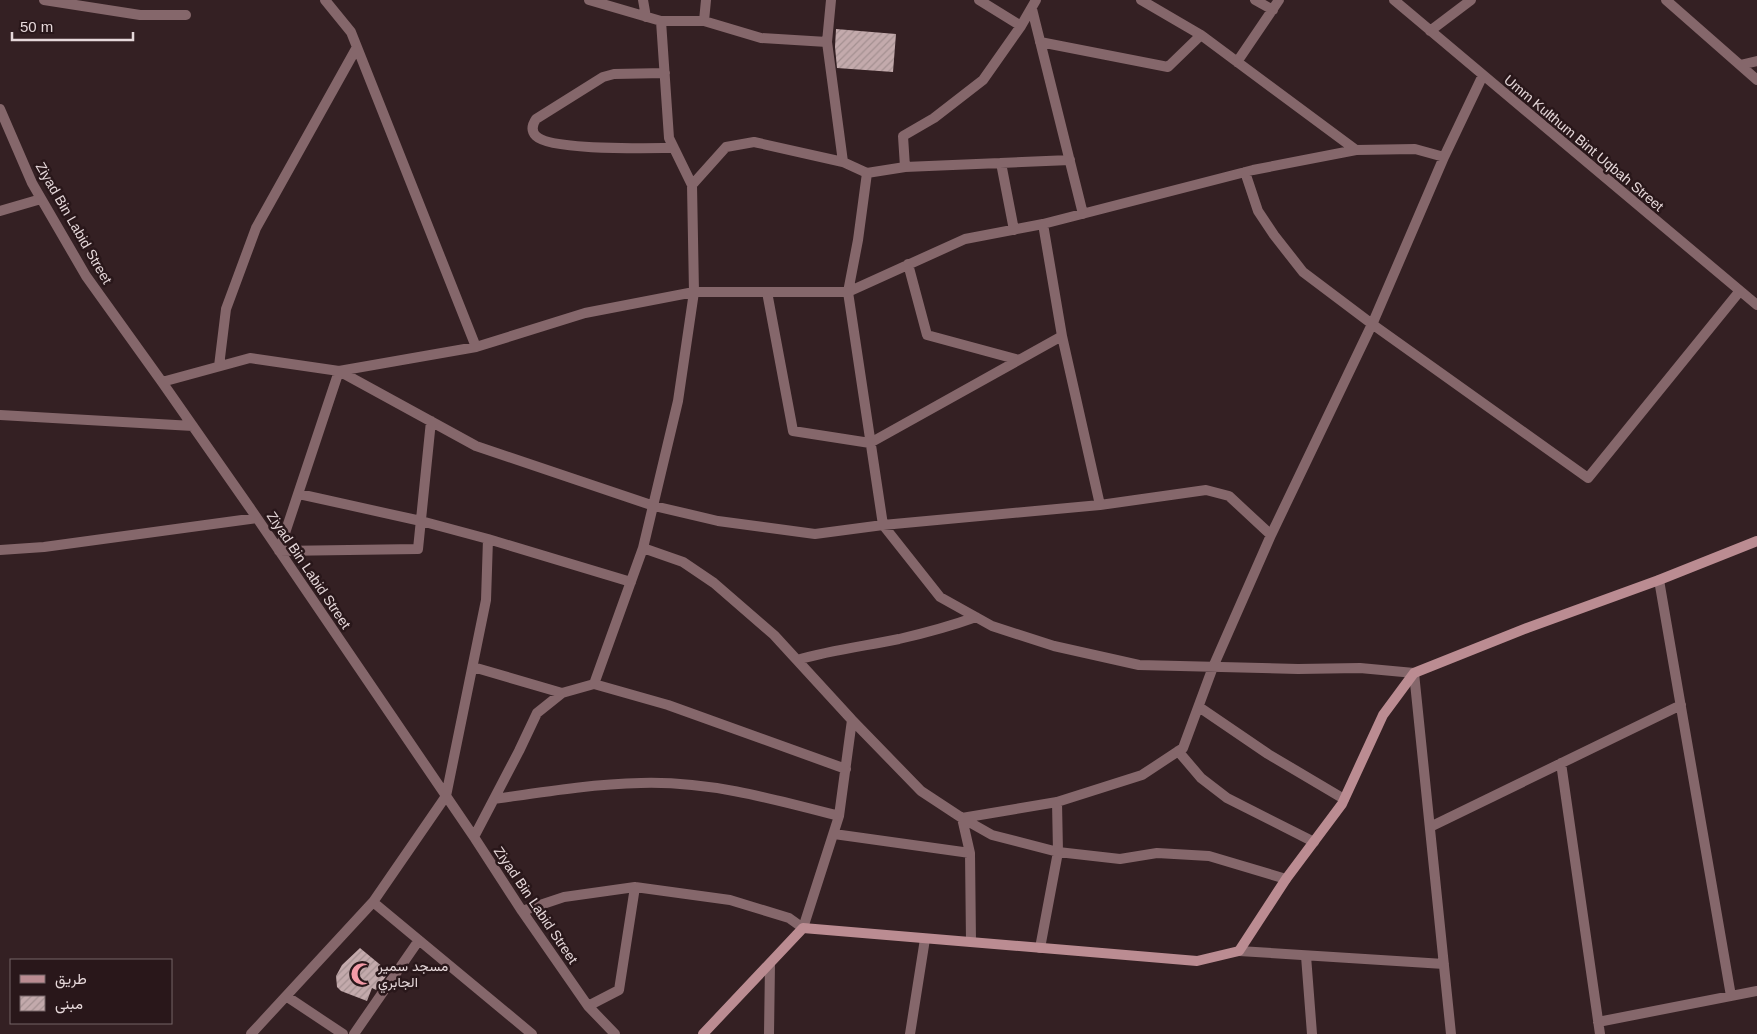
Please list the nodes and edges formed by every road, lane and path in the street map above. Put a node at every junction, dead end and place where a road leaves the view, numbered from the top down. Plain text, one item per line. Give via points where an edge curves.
1 (44, 0) edge
2 (325, 0) edge
3 (589, 0) edge
4 (643, 0) edge
5 (706, 0) edge
6 (831, 0) edge
7 (979, 0) edge
8 (1141, 0) edge
9 (1255, 0) edge
10 (1279, 0) edge
11 (1394, 0) edge
12 (1471, 0) edge
13 (1666, 0) edge
14 (1034, 5) edge
15 (1272, 10) junction
16 (186, 14) dead end
17 (646, 17) junction
18 (704, 21) junction
19 (661, 22) junction
20 (1021, 26) junction
21 (1430, 31) junction
22 (1202, 35) junction
23 (827, 42) junction
24 (1040, 42) junction
25 (357, 47) junction
26 (1757, 61) edge
27 (1237, 62) junction
28 (1740, 65) junction
29 (665, 73) junction
30 (1483, 75) junction
31 (1757, 80) edge
32 (0, 109) edge
33 (674, 148) junction
34 (1356, 150) junction
35 (1444, 157) junction
36 (1070, 160) junction
37 (843, 162) junction
38 (1001, 163) junction
39 (905, 167) junction
40 (1245, 172) junction
41 (867, 173) junction
42 (692, 185) junction
43 (41, 199) junction
44 (0, 211) edge
45 (1083, 214) junction
46 (1043, 224) junction
47 (1014, 230) junction
48 (908, 264) junction
49 (694, 292) junction
50 (767, 292) junction
51 (848, 292) junction
52 (1739, 292) junction
53 (1757, 305) edge
54 (1372, 324) junction
55 (1062, 336) junction
56 (476, 347) junction
57 (1019, 360) junction
58 (219, 366) junction
59 (340, 372) junction
60 (162, 382) junction
61 (0, 415) edge
62 (431, 421) junction
63 (193, 426) junction
64 (870, 443) junction
65 (299, 494) junction
66 (1100, 505) junction
67 (654, 506) junction
68 (257, 518) junction
69 (421, 521) junction
70 (883, 525) junction
71 (1271, 535) junction
72 (488, 539) junction
73 (1757, 541) edge
74 (644, 548) junction
75 (0, 550) edge
76 (279, 551) junction
77 (1659, 580) junction
78 (631, 582) junction
79 (976, 618) junction
80 (797, 660) junction
81 (473, 667) junction
82 (1213, 667) junction
83 (1414, 673) junction
84 (594, 684) junction
85 (562, 693) junction
86 (1680, 704) junction
87 (1198, 707) junction
88 (852, 720) junction
89 (1178, 751) junction
90 (1561, 763) junction
91 (846, 769) junction
92 (446, 796) junction
93 (494, 799) junction
94 (1344, 799) junction
95 (1057, 802) junction
96 (840, 816) junction
97 (962, 818) junction
98 (1430, 827) junction
99 (834, 834) junction
100 (474, 837) junction
101 (1314, 842) junction
102 (1058, 852) junction
103 (970, 853) junction
104 (1286, 879) junction
105 (635, 887) junction
106 (373, 902) junction
107 (522, 911) junction
108 (803, 928) junction
109 (926, 938) junction
110 (418, 940) junction
111 (971, 942) junction
112 (1040, 948) junction
113 (1239, 952) junction
114 (1306, 956) junction
115 (770, 964) junction
116 (1444, 964) junction
117 (1757, 991) edge
118 (286, 996) junction
119 (1731, 996) junction
120 (588, 1006) junction
121 (1598, 1022) junction
122 (250, 1034) edge
123 (343, 1034) edge
124 (354, 1034) edge
125 (532, 1034) edge
126 (615, 1034) edge
127 (703, 1034) edge
128 (769, 1034) edge
129 (910, 1034) edge
130 (1312, 1034) edge
131 (1451, 1034) edge
132 (1600, 1034) edge

1 - 16 street via 140,15
2 - 25 street via 351,32
3 - 17 street
4 - 17 street
5 - 18 street
6 - 23 street
7 - 20 street
8 - 22 street
9 - 15 street
10 - 15 street
11 - 21 street, Umm Kulthum Bint Uqbah Street
12 - 21 street
13 - 28 street
14 - 20 street
14 - 24 street
15 - 27 street
17 - 19 street
18 - 19 street
18 - 23 street via 761,38
19 - 29 street
20 - 39 street via 983,80 934,118 904,136
21 - 30 street, Umm Kulthum Bint Uqbah Street
22 - 24 street via 1168,67
22 - 27 street
23 - 37 street
24 - 36 street
25 - 56 street
25 - 58 street via 256,228 226,309
26 - 28 street
27 - 34 street
28 - 31 street
29 - 33 street via 669,138
29 - 33 street via 603,77 536,119 533,132 541,140 570,146
30 - 35 street
30 - 52 street, Umm Kulthum Bint Uqbah Street
32 - 43 street, Ziyad Bin Labid Street
33 - 42 street
34 - 35 street via 1415,149
34 - 40 street
35 - 54 street
36 - 38 street
36 - 45 street
37 - 41 street
37 - 42 street via 754,142 726,147
38 - 39 street
38 - 47 street
39 - 41 street
40 - 45 street
40 - 54 street via 1258,211 1303,272
41 - 51 street
42 - 49 street
43 - 44 street
43 - 60 street, Ziyad Bin Labid Street via 86,276
45 - 46 street
46 - 47 street
46 - 55 street
47 - 48 street via 965,239
48 - 51 street
48 - 57 street via 928,335
49 - 50 street
49 - 56 street via 585,312
49 - 67 street via 678,401
50 - 51 street
50 - 64 street via 793,431
51 - 64 street
52 - 53 street, Umm Kulthum Bint Uqbah Street
52 - 54 street via 1588,478
54 - 71 street
55 - 57 street
55 - 66 street
56 - 59 street
57 - 64 street
58 - 59 street via 250,358
58 - 60 street
59 - 62 street
59 - 65 street
60 - 63 street, Ziyad Bin Labid Street
61 - 63 street
62 - 67 street via 476,446
62 - 69 street
63 - 68 street, Ziyad Bin Labid Street
64 - 70 street
65 - 69 street
65 - 76 street
66 - 70 street
66 - 71 street via 1206,490 1229,496
67 - 70 street via 718,521 816,534
67 - 74 street
68 - 75 street
68 - 76 street, Ziyad Bin Labid Street
69 - 72 street
69 - 76 street via 418,549
70 - 79 street via 940,597
71 - 82 street
72 - 78 street
72 - 81 street via 486,600
73 - 77 street
74 - 78 street
74 - 80 street via 683,562 714,583 774,635
76 - 92 street, Ziyad Bin Labid Street
77 - 83 street
77 - 86 street
78 - 84 street
79 - 80 street via 937,630
79 - 82 street via 1054,646 1139,665
80 - 88 street
81 - 85 street
81 - 92 street
82 - 83 street via 1360,668
82 - 87 street
83 - 94 street via 1383,715
83 - 98 street
84 - 85 street
84 - 91 street via 668,705
85 - 93 street via 537,713
86 - 90 street
86 - 119 street
87 - 89 street via 1183,748
87 - 94 street
88 - 91 street
88 - 97 street via 921,791
89 - 95 street via 1142,775
89 - 101 street via 1201,778 1227,798
90 - 98 street
90 - 121 street
91 - 96 street
92 - 100 street, Ziyad Bin Labid Street
92 - 106 street
93 - 96 street via 572,788 642,783 700,786 754,794
93 - 100 street
94 - 101 street
95 - 97 street
95 - 102 street
96 - 99 street
97 - 102 street via 992,835
97 - 103 street
98 - 116 street
99 - 103 street
99 - 108 street
100 - 107 street, Ziyad Bin Labid Street
101 - 104 street
102 - 104 street via 1120,859 1157,853 1209,856
102 - 112 street
103 - 111 street
104 - 113 street
105 - 107 street via 564,897
105 - 108 street via 730,900 789,918
105 - 120 street via 619,990
106 - 110 street
106 - 118 street
107 - 120 street, Ziyad Bin Labid Street
108 - 109 street
108 - 115 street
109 - 111 street
109 - 129 street
110 - 124 street
110 - 125 street
111 - 112 street
112 - 113 street via 1197,961
113 - 114 street
114 - 116 street
114 - 130 street
115 - 127 street
115 - 128 street
116 - 131 street
117 - 119 street
118 - 122 street
118 - 123 street
119 - 121 street
120 - 126 street, Ziyad Bin Labid Street
121 - 132 street

